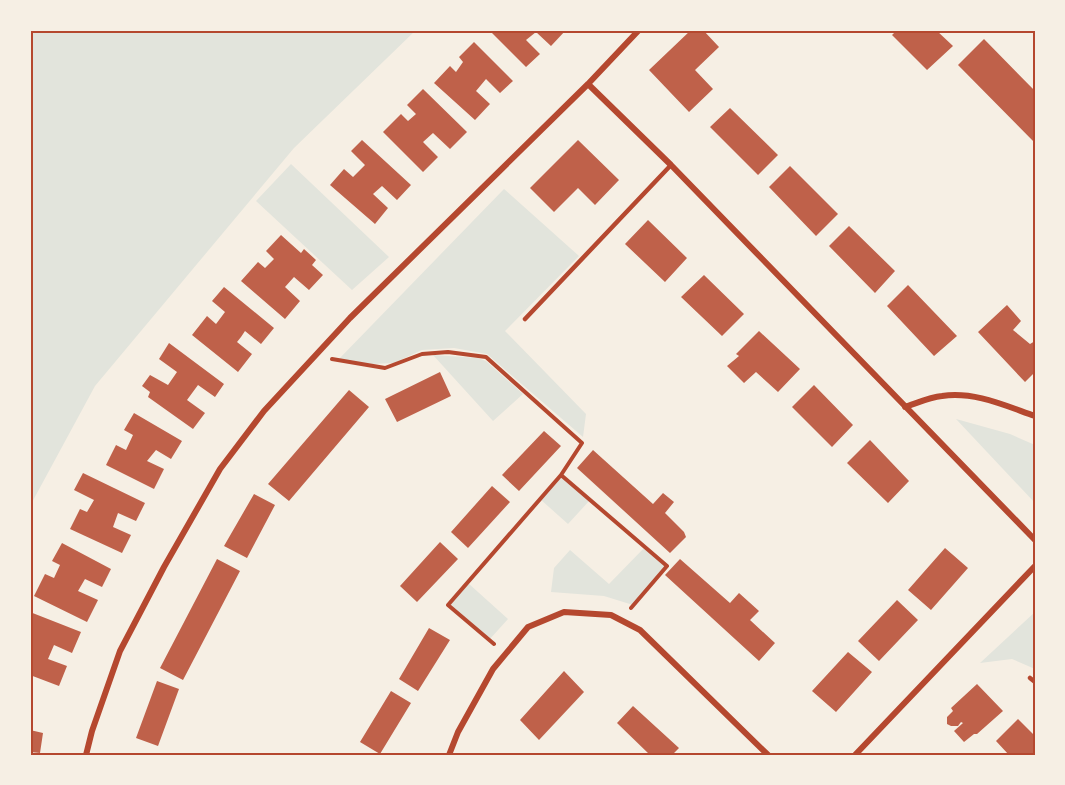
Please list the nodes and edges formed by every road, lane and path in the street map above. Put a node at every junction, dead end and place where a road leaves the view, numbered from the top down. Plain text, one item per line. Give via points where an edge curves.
1 (639, 30) edge
2 (588, 84) junction
3 (671, 165) junction
4 (525, 319) dead end
5 (314, 356) junction
6 (906, 407) junction
7 (1035, 416) edge
8 (561, 475) junction
9 (1035, 540) edge
10 (1035, 566) edge
11 (621, 620) junction
12 (505, 654) junction
13 (1030, 678) dead end
14 (1035, 682) edge
15 (86, 755) edge
16 (449, 755) edge
17 (768, 755) edge
18 (855, 755) edge

1 - 2 street
2 - 3 street
2 - 5 street
3 - 4 lane
3 - 6 street
5 - 8 path via 385,368 422,354 448,352 486,357 582,443
5 - 15 street via 264,411 203,498 120,651
6 - 7 street via 941,396 963,395
6 - 9 street
8 - 11 path via 667,566
8 - 12 path via 448,605
10 - 18 street
11 - 12 street via 611,615 564,612 528,627
11 - 17 street via 640,630
12 - 16 street via 458,732
13 - 14 lane

